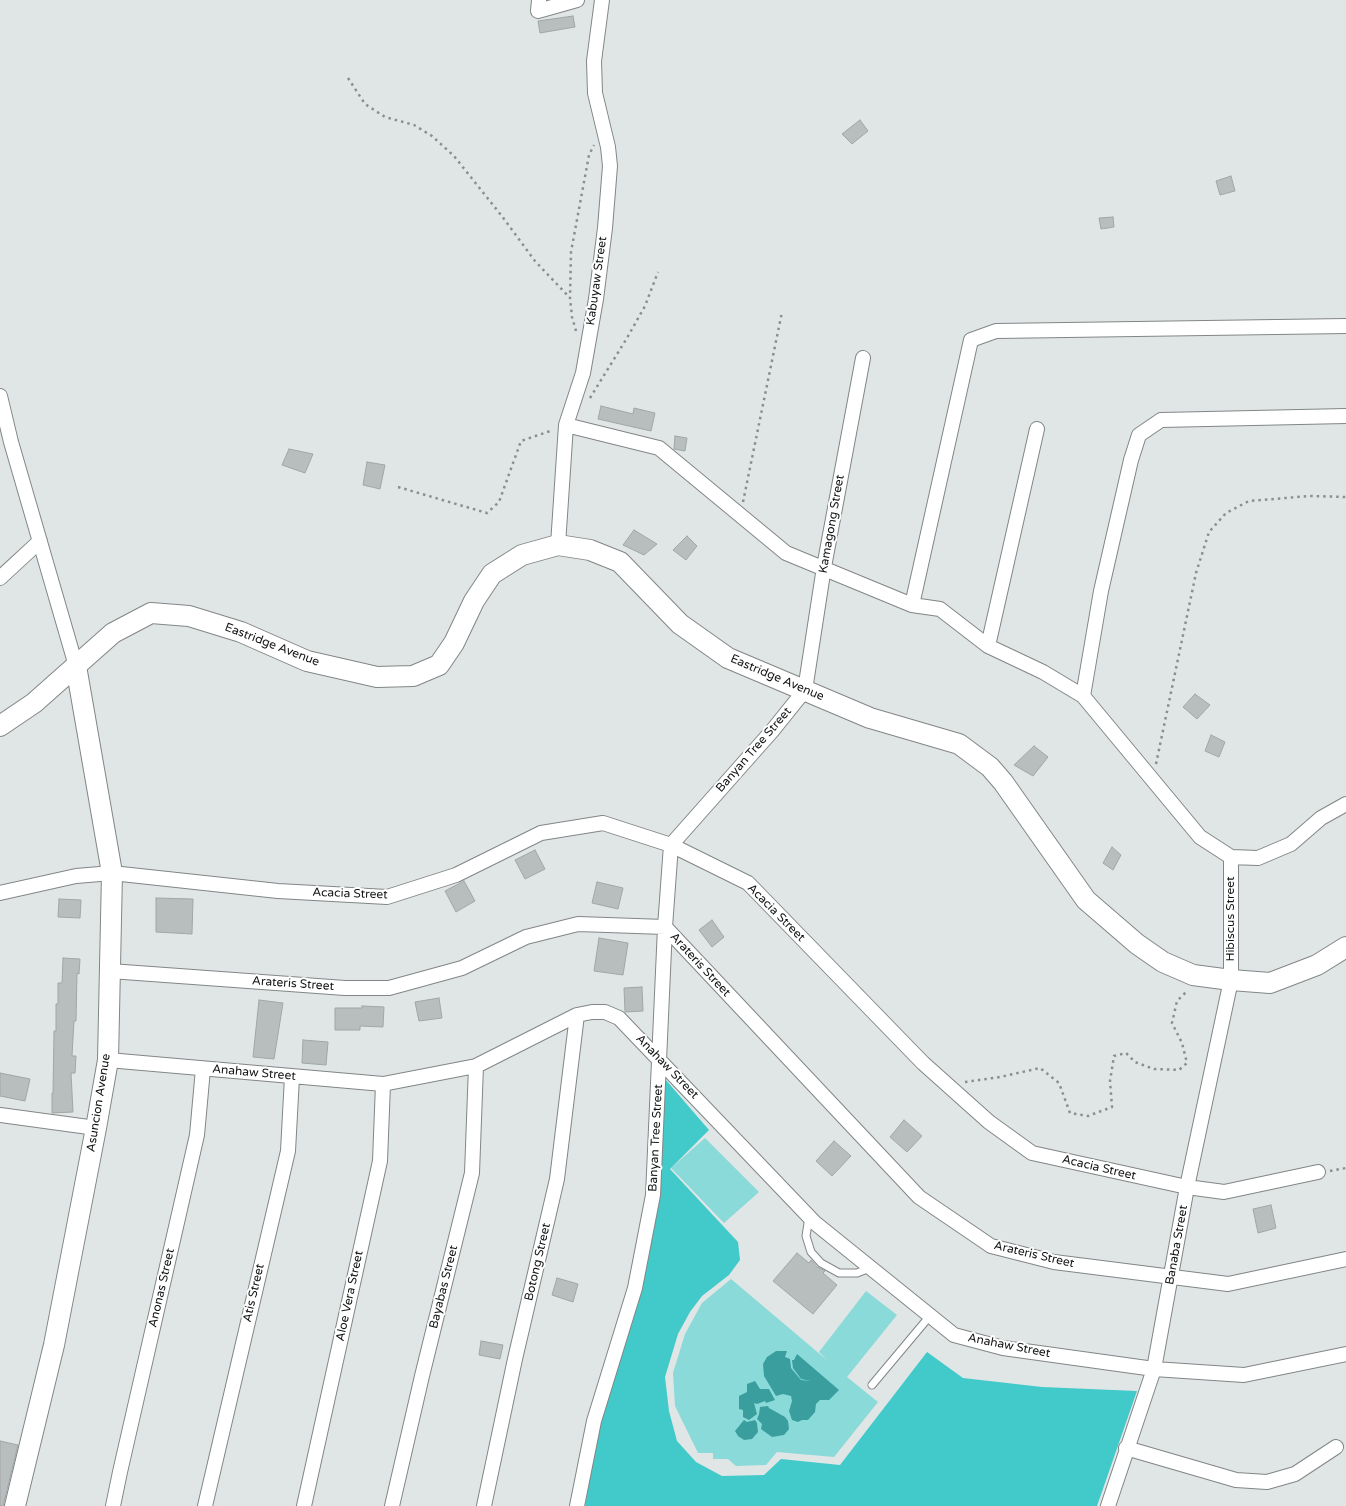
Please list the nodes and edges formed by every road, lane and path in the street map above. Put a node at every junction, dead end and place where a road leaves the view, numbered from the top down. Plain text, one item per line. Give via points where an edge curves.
1 (539, 0) edge
2 (578, 0) edge
3 (602, 0) edge
4 (348, 78) dead end
5 (602, 127) junction
6 (658, 272) dead end
7 (570, 298) junction
8 (782, 312) dead end
9 (1346, 326) edge
10 (577, 335) dead end
11 (863, 358) dead end
12 (0, 396) edge
13 (585, 403) dead end
14 (1346, 416) edge
15 (566, 425) junction
16 (1037, 429) dead end
17 (11, 442) junction
18 (0, 452) edge
19 (398, 487) dead end
20 (1346, 497) edge
21 (741, 515) junction
22 (40, 541) junction
23 (558, 545) junction
24 (824, 567) junction
25 (0, 578) edge
26 (912, 605) junction
27 (988, 646) junction
28 (76, 666) junction
29 (805, 690) junction
30 (1083, 696) junction
31 (0, 726) edge
32 (1153, 781) junction
33 (1346, 804) edge
34 (671, 845) junction
35 (1231, 857) junction
36 (112, 873) junction
37 (0, 893) edge
38 (664, 927) junction
39 (1346, 947) edge
40 (110, 970) junction
41 (1201, 976) junction
42 (1231, 980) junction
43 (577, 1015) junction
44 (660, 1059) junction
45 (108, 1060) junction
46 (476, 1066) junction
47 (203, 1069) junction
48 (292, 1077) junction
49 (382, 1084) junction
50 (946, 1084) junction
51 (0, 1114) edge
52 (96, 1128) junction
53 (1318, 1172) dead end
54 (1187, 1187) junction
55 (809, 1217) junction
56 (1346, 1259) edge
57 (870, 1268) junction
58 (1171, 1278) junction
59 (930, 1317) junction
60 (1346, 1354) edge
61 (1154, 1369) junction
62 (872, 1385) dead end
63 (1336, 1446) dead end
64 (1126, 1448) junction
65 (15, 1506) edge
66 (114, 1506) edge
67 (204, 1506) edge
68 (304, 1506) edge
69 (392, 1506) edge
70 (484, 1506) edge
71 (577, 1506) edge
72 (1108, 1506) edge

1 - 2 street via 538,11
3 - 5 street, Kabuyaw Street via 594,61 594,85
4 - 7 path via 365,104 385,118 414,125 454,156 535,261
5 - 7 path via 589,155 571,252
5 - 15 street, Kabuyaw Street via 610,166 605,228 583,373
6 - 13 path via 628,338
7 - 10 path
8 - 21 path
9 - 26 street via 996,331 971,340
11 - 24 street, Kamagong Street
12 - 17 street
14 - 30 street via 1161,420 1139,435 1104,582
15 - 19 path via 521,441 499,502 487,514
15 - 21 street via 659,448
15 - 23 street, Kabuyaw Street
16 - 27 street
17 - 18 street
17 - 22 street
20 - 32 path via 1310,496 1248,502 1226,514 1209,532 1196,573
21 - 24 street via 786,553
22 - 25 street
22 - 28 street
23 - 28 street, Eastridge Avenue via 522,555 492,574 439,665 413,676 377,677 307,661 241,632 189,616 151,613 113,633
23 - 29 street, Eastridge Avenue via 590,550 620,562 680,624 728,658
24 - 26 street
24 - 29 street, Kamagong Street
26 - 27 street via 940,609
27 - 30 street via 1043,672
28 - 31 street, Eastridge Avenue via 34,703
28 - 36 street, Asuncion Avenue
29 - 34 street, Banyan Tree Street
29 - 41 street, Eastridge Avenue via 870,718 959,744 990,767 1003,782 1086,900 1150,953
30 - 32 street
32 - 35 street via 1200,837
33 - 35 street via 1321,818 1291,844 1258,858
34 - 36 street, Acacia Street via 603,823 541,833 456,875 387,898 278,892
34 - 38 street, Banyan Tree Street
34 - 50 street, Acacia Street via 748,883
35 - 42 street, Hibiscus Street
36 - 37 street, Acacia Street via 76,876
36 - 40 street, Asuncion Avenue
38 - 40 street, Arateris Street via 578,924 526,937 462,968 390,988 344,988
38 - 44 street, Banyan Tree Street
38 - 58 street, Arateris Street via 919,1197 990,1246 1054,1262
39 - 42 street, Eastridge Avenue via 1318,965 1270,983
40 - 45 street, Asuncion Avenue
41 - 42 street, Eastridge Avenue
41 - 50 path via 1177,1001 1172,1023 1187,1063 1179,1070 1154,1069 1135,1062 1126,1053 1114,1056 1110,1081 1112,1106 1088,1116 1070,1113 1059,1083 1040,1068 1000,1078
42 - 54 street, Banaba Street
43 - 44 street, Anahaw Street via 605,1012 619,1018
43 - 46 street, Anahaw Street
43 - 70 street, Botong Street via 557,1179
44 - 55 street, Anahaw Street
44 - 71 street, Banyan Tree Street via 653,1195 635,1288 594,1421
45 - 47 street, Anahaw Street
45 - 52 street, Asuncion Avenue
46 - 49 street, Anahaw Street
46 - 69 street, Bayabas Street via 472,1173
47 - 48 street, Anahaw Street
47 - 66 street, Anonas Street via 197,1135
48 - 49 street, Anahaw Street
48 - 67 street, Atis Street via 288,1151
49 - 68 street, Aloe Vera Street via 380,1161
50 - 54 street, Acacia Street via 988,1122 1032,1153
51 - 52 street
52 - 65 street, Asuncion Avenue via 54,1345
53 - 54 street, Acacia Street via 1224,1192
54 - 58 street, Banaba Street
55 - 57 street, Anahaw Street
55 - 57 lane via 806,1236 811,1252 822,1263 839,1273 856,1273
56 - 58 street, Arateris Street via 1228,1284
57 - 59 street, Anahaw Street
58 - 61 street, Banaba Street
59 - 61 street, Anahaw Street via 954,1335 1003,1348
59 - 62 lane
60 - 61 street, Anahaw Street via 1244,1375
61 - 64 street, Banaba Street
63 - 64 street via 1295,1474 1266,1482 1236,1480
64 - 72 street, Banaba Street

